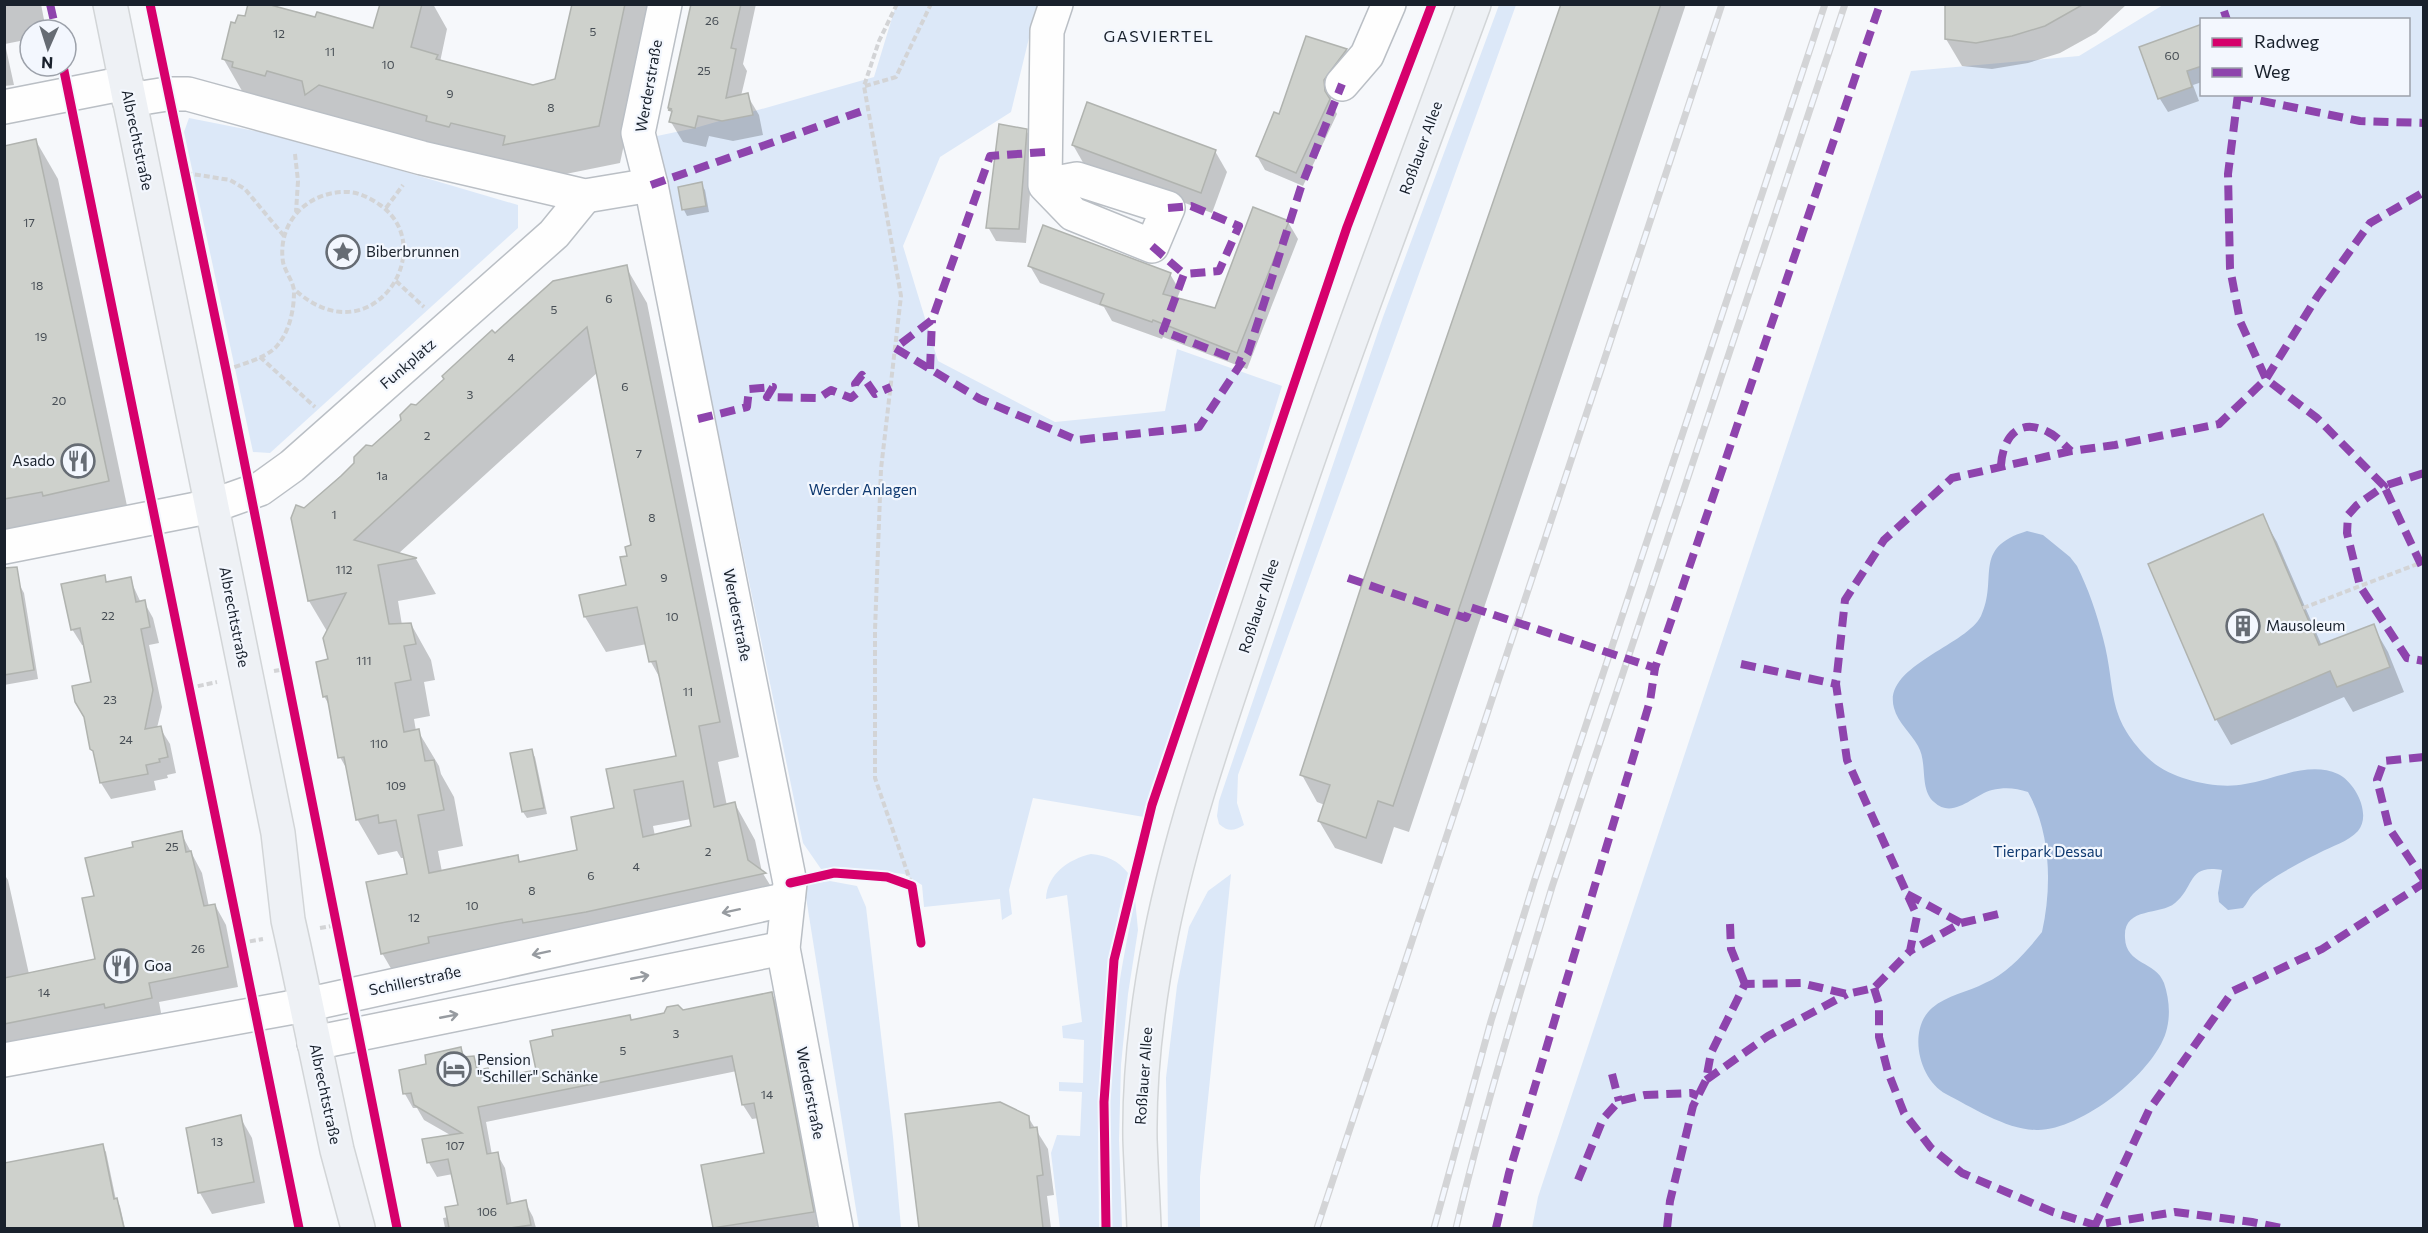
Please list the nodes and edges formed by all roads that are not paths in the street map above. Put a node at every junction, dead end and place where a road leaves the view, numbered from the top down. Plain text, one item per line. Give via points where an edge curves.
1 (110, 4) edge
2 (664, 4) edge
3 (1056, 4) edge
4 (1389, 4) edge
5 (1474, 4) edge
6 (1342, 84) dead end
7 (128, 92) junction
8 (4, 107) edge
9 (651, 185) junction
10 (1045, 186) dead end
11 (585, 196) junction
12 (212, 506) junction
13 (4, 547) edge
14 (788, 899) junction
15 (783, 948) junction
16 (305, 1005) junction
17 (314, 1043) junction
18 (4, 1060) edge
19 (357, 1228) edge
20 (836, 1228) edge
21 (1144, 1228) edge

1 - 7 main road, Albrechtstraße
2 - 9 street, Werderstraße via 638,133
3 - 10 street via 1047,31
4 - 6 street via 1366,55
5 - 21 main road, Roßlauer Allee via 1280,542 1181,848 1159,946 1142,1079
7 - 8 street
7 - 11 street via 188,94 422,158
7 - 12 main road, Albrechtstraße
9 - 11 street
9 - 14 street, Werderstraße via 790,883
11 - 12 street, Funkplatz via 554,234 292,466 261,489
12 - 13 street, Funkplatz
12 - 16 main road, Albrechtstraße via 278,833 288,920
14 - 15 street, Werderstraße
14 -> 16 street, Schillerstraße
17 -> 15 street
15 - 20 street, Werderstraße
16 - 17 main road, Albrechtstraße
16 - 18 street, Schillerstraße
17 - 19 main road, Albrechtstraße

